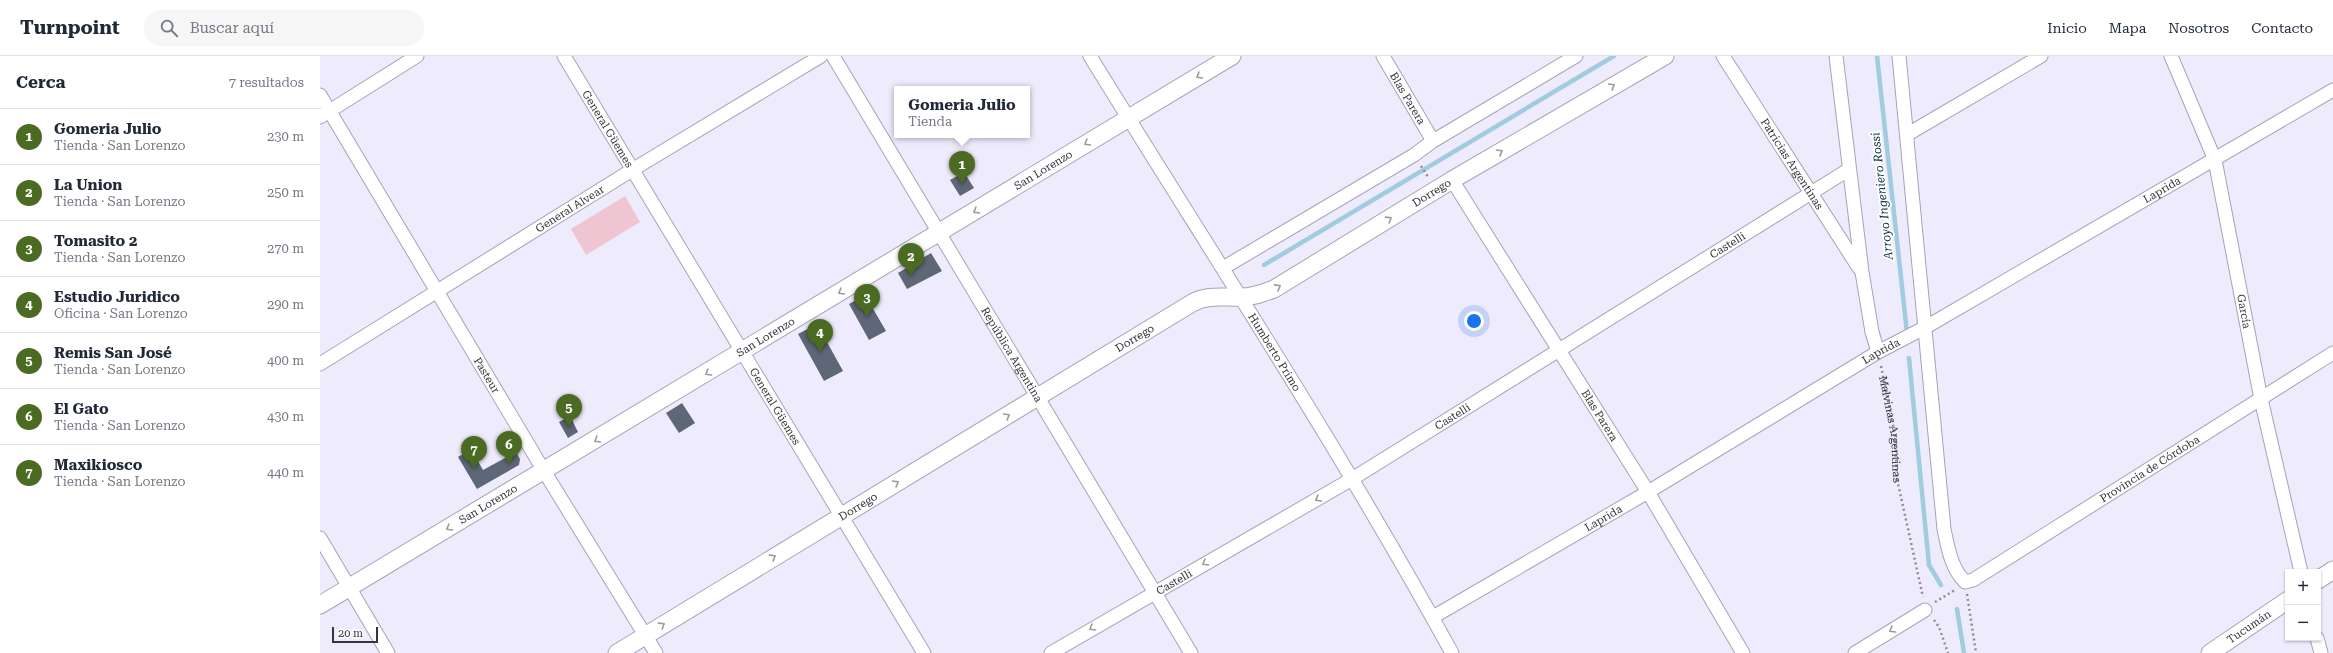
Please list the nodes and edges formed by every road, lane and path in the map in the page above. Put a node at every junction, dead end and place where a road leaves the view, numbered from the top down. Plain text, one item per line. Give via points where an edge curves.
1 (417, 56) edge
2 (564, 56) edge
3 (821, 56) edge
4 (833, 56) edge
5 (1090, 56) edge
6 (1232, 56) edge
7 (1383, 56) edge
8 (1576, 56) edge
9 (1665, 56) edge
10 (1723, 56) edge
11 (1836, 56) edge
12 (1899, 56) edge
13 (2041, 56) edge
14 (2171, 56) edge
15 (2333, 90) edge
16 (320, 95) edge
17 (325, 114) edge
18 (1128, 118) junction
19 (1908, 134) junction
20 (1433, 141) junction
21 (2215, 160) junction
22 (1420, 164) dead end
23 (632, 170) junction
24 (1848, 170) junction
25 (1427, 175) dead end
26 (1452, 180) junction
27 (1810, 193) junction
28 (940, 233) junction
29 (1223, 268) junction
30 (1862, 272) junction
31 (437, 290) junction
32 (1241, 297) junction
33 (1926, 327) junction
34 (1558, 349) junction
35 (1883, 349) junction
36 (742, 353) junction
37 (2333, 353) edge
38 (320, 364) edge
39 (1039, 397) junction
40 (2261, 399) junction
41 (544, 471) junction
42 (1352, 479) junction
43 (1648, 492) junction
44 (842, 515) junction
45 (320, 538) edge
46 (2300, 569) edge
47 (2333, 570) edge
48 (2321, 578) edge
49 (1965, 582) junction
50 (349, 587) junction
51 (1953, 591) dead end
52 (1154, 592) junction
53 (2285, 602) edge
54 (320, 604) edge
55 (1930, 606) junction
56 (1433, 617) junction
57 (646, 635) junction
58 (2318, 641) edge
59 (388, 653) edge
60 (617, 653) edge
61 (656, 653) edge
62 (924, 653) edge
63 (1051, 653) edge
64 (1191, 653) edge
65 (1452, 653) edge
66 (1743, 653) edge
67 (1855, 653) edge
68 (1948, 653) edge
69 (1976, 653) edge
70 (2210, 653) edge
71 (2321, 653) edge

1 - 17 street
2 - 23 street, General Güemes
3 - 23 street, General Alvear
4 - 28 street, República Argentina
5 - 18 street, Humberto Primo
6 -> 18 street, San Lorenzo
7 - 20 street, Blas Parera
8 - 20 street
26 -> 9 street, Dorrego
10 - 27 street, Patricias Argentinas
11 - 24 street
12 - 19 street
13 - 19 street
14 - 21 street, García
15 - 21 street, Laprida
16 - 17 street, Pasteur
17 - 31 street, Pasteur
18 -> 28 street, San Lorenzo
18 - 29 street, Humberto Primo
19 - 33 street
20 - 29 street via 1414,155
21 - 33 street, Laprida
21 - 40 street, García
22 - 25 path
23 - 31 street, General Alvear
23 - 36 street, General Güemes
24 - 27 street, Castelli
24 - 30 street
32 -> 26 street, Dorrego via 1258,295 1274,289
26 - 34 street, Blas Parera
27 - 30 street, Patricias Argentinas
27 - 34 street, Castelli
28 -> 36 street, San Lorenzo
28 - 39 street, República Argentina
29 - 32 street, Humberto Primo
30 - 35 street via 1872,332
31 - 38 street, General Alvear
31 - 41 street, Pasteur
32 - 39 street, Dorrego via 1200,298
32 - 42 street, Humberto Primo
33 - 35 street, Laprida
33 - 49 street via 1944,529 1950,556 1958,575
34 - 42 street, Castelli
34 - 43 street, Blas Parera
35 - 43 street, Laprida
35 - 55 path, Malvinas Argentinas via 1895,435 1897,479
36 -> 41 street, San Lorenzo
36 - 44 street, General Güemes
37 - 40 street, Provincia de Córdoba
44 -> 39 street, Dorrego
39 - 52 street, República Argentina
40 - 46 street, García
40 - 49 street, Provincia de Córdoba via 1973,580
41 -> 50 street, San Lorenzo
41 - 57 street, Pasteur
42 -> 52 street, Castelli
42 - 56 street, Humberto Primo
43 - 56 street, Laprida
43 - 66 street, Blas Parera
57 -> 44 street, Dorrego
44 - 62 street, General Güemes
45 - 50 street
47 - 48 street
49 - 69 path
50 - 54 street, San Lorenzo
50 - 59 street
51 - 55 path
52 -> 63 street, Castelli
52 - 64 street, República Argentina
53 - 70 street, Tucumán
55 -> 67 street
55 - 68 path, Malvinas Argentinas
56 - 65 street, Humberto Primo
57 - 60 street, Dorrego
57 - 61 street, Pasteur
58 - 71 street

